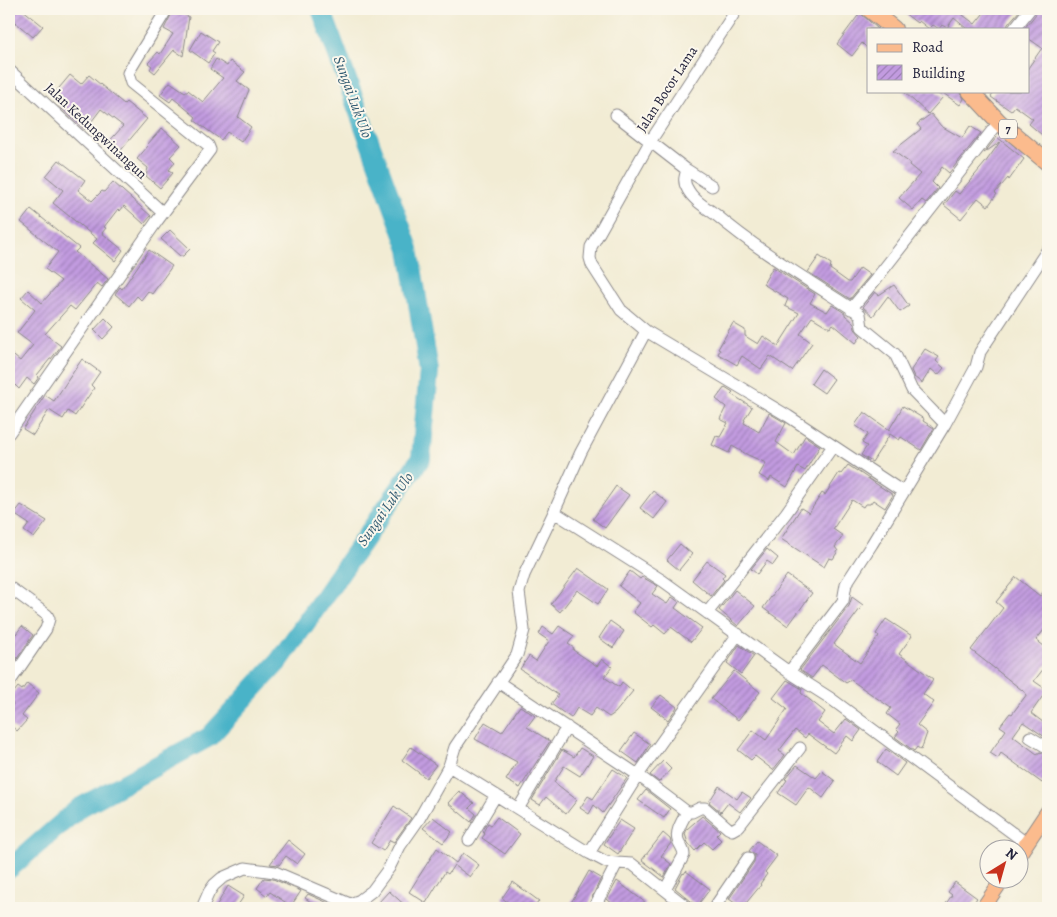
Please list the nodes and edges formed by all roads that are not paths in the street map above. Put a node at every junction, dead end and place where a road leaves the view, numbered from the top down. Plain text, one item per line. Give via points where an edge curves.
1 (167, 9) edge
2 (737, 9) edge
3 (870, 9) edge
4 (1030, 9) edge
5 (893, 28) edge
6 (1015, 28) edge
7 (9, 70) edge
8 (971, 92) edge
9 (616, 114) dead end
10 (999, 122) junction
11 (650, 142) junction
12 (1048, 163) edge
13 (687, 170) junction
14 (712, 186) dead end
15 (163, 214) junction
16 (1048, 249) edge
17 (851, 308) junction
18 (646, 331) junction
19 (945, 424) junction
20 (9, 433) edge
21 (833, 446) junction
22 (903, 492) junction
23 (554, 512) junction
24 (9, 587) edge
25 (707, 613) junction
26 (738, 634) junction
27 (789, 672) junction
28 (498, 682) junction
29 (9, 683) edge
30 (567, 727) junction
31 (1030, 737) dead end
32 (800, 748) dead end
33 (1048, 748) edge
34 (450, 766) junction
35 (638, 775) junction
36 (496, 795) junction
37 (681, 808) junction
38 (518, 809) junction
39 (1048, 811) edge
40 (469, 840) dead end
41 (1013, 840) edge
42 (1028, 840) edge
43 (589, 853) junction
44 (748, 858) dead end
45 (617, 863) junction
46 (665, 890) junction
47 (995, 890) edge
48 (353, 906) edge
49 (202, 908) edge
50 (594, 908) edge
51 (688, 908) edge
52 (714, 908) edge
53 (983, 908) edge

1 - 15 street via 128,73 131,83 208,145 210,150
2 - 11 street, Jalan Bocor Lama
3 - 5 highway
4 - 6 street
7 - 15 street, Jalan Kedungwinangun
8 - 10 highway, 7
9 - 11 street
10 - 12 highway, 7
10 - 17 street
11 - 13 street
11 - 18 street, Jalan Bocor Lama via 591,247 590,258 621,310
13 - 14 street
13 - 17 street via 686,187 698,201 764,252
15 - 20 street
16 - 19 street via 980,352 976,367
17 - 19 street via 860,314 862,327 895,354 912,390
18 - 21 street, Jalan Bocor Lama
18 - 23 street via 581,452
19 - 22 street
21 - 22 street, Jalan Bocor Lama
21 - 25 street via 786,513
22 - 27 street via 846,584 843,601
23 - 25 street via 663,580
23 - 28 street via 524,575 520,592 524,630 517,655
24 - 29 street via 49,619 46,629
25 - 26 street
26 - 27 street
26 - 35 street
27 - 41 street via 830,698
28 - 30 street
28 - 34 street via 455,747
30 - 35 street
30 - 38 street
31 - 33 street
32 - 37 street via 735,829 728,828 706,808 692,812
34 - 36 street
34 - 48 street via 400,846 390,868 372,892
35 - 37 street
35 - 43 street
36 - 38 street
36 - 40 street
37 - 46 street via 677,837 684,856
38 - 43 street
39 - 42 main road
43 - 45 street via 606,862
44 - 52 street
45 - 46 street via 632,864
45 - 50 street
46 - 51 street
47 - 53 main road
48 - 49 street via 275,872 245,868 214,885

